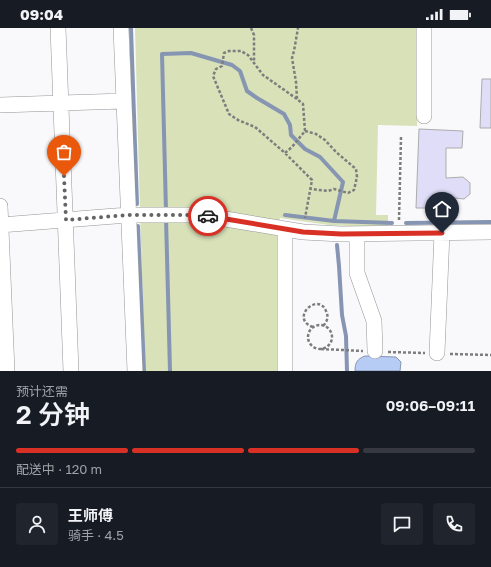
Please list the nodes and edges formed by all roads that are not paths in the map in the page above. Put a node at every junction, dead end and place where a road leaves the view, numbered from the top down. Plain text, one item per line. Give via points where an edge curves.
1 (58, 28) edge
2 (121, 28) edge
3 (424, 28) edge
4 (124, 101) junction
5 (61, 103) junction
6 (0, 105) edge
7 (424, 116) dead end
8 (0, 206) edge
9 (128, 215) junction
10 (66, 220) junction
11 (0, 225) edge
12 (285, 229) junction
13 (491, 232) edge
14 (442, 233) junction
15 (357, 234) junction
16 (375, 351) road end
17 (438, 353) road end
18 (7, 371) edge
19 (71, 371) edge
20 (135, 371) edge
21 (285, 371) edge

1 - 5 street
2 - 4 street
3 - 7 street
4 - 5 street
4 - 9 street
5 - 6 street
5 - 10 street
8 - 11 street
9 - 10 street
9 - 12 street via 202,215
9 - 20 street
10 - 11 street
10 - 19 street
11 - 18 street
12 - 15 street
12 - 21 street
13 - 14 street
14 - 15 street
14 - 17 street
15 - 16 street via 357,273 374,321

